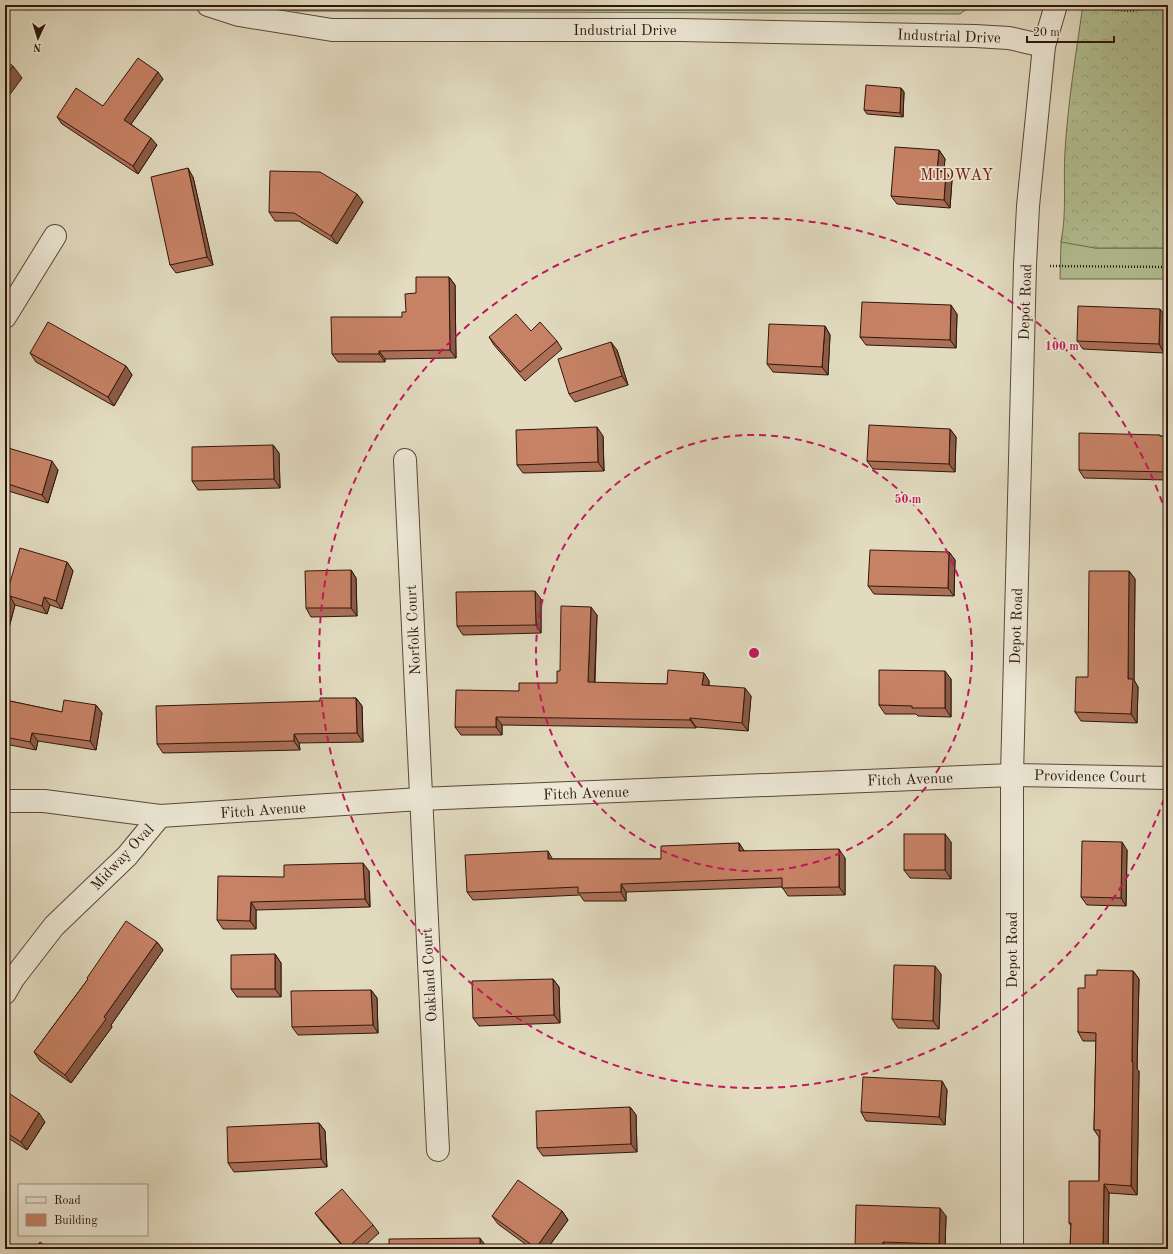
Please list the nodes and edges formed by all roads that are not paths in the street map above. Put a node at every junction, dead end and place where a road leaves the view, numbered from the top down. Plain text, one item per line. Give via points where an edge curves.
1 (208, 5) edge
2 (1056, 5) edge
3 (1044, 46) junction
4 (55, 236) dead end
5 (5, 317) edge
6 (405, 460) dead end
7 (1012, 775) junction
8 (1168, 778) edge
9 (420, 799) junction
10 (5, 801) edge
11 (160, 816) junction
12 (8, 979) edge
13 (438, 1150) dead end
14 (1012, 1249) edge

1 - 3 street, Industrial Drive via 240,15 332,30 672,30 967,36 1009,38
2 - 3 street, Depot Road
3 - 7 street, Depot Road via 1028,206
4 - 5 street
6 - 9 street, Norfolk Court
7 - 8 street, Providence Court
7 - 9 street, Fitch Avenue
7 - 14 street, Depot Road
9 - 11 street, Fitch Avenue
9 - 13 street, Oakland Court
10 - 11 street, Midway Oval via 44,801
11 - 12 street, Midway Oval via 127,856 54,926

